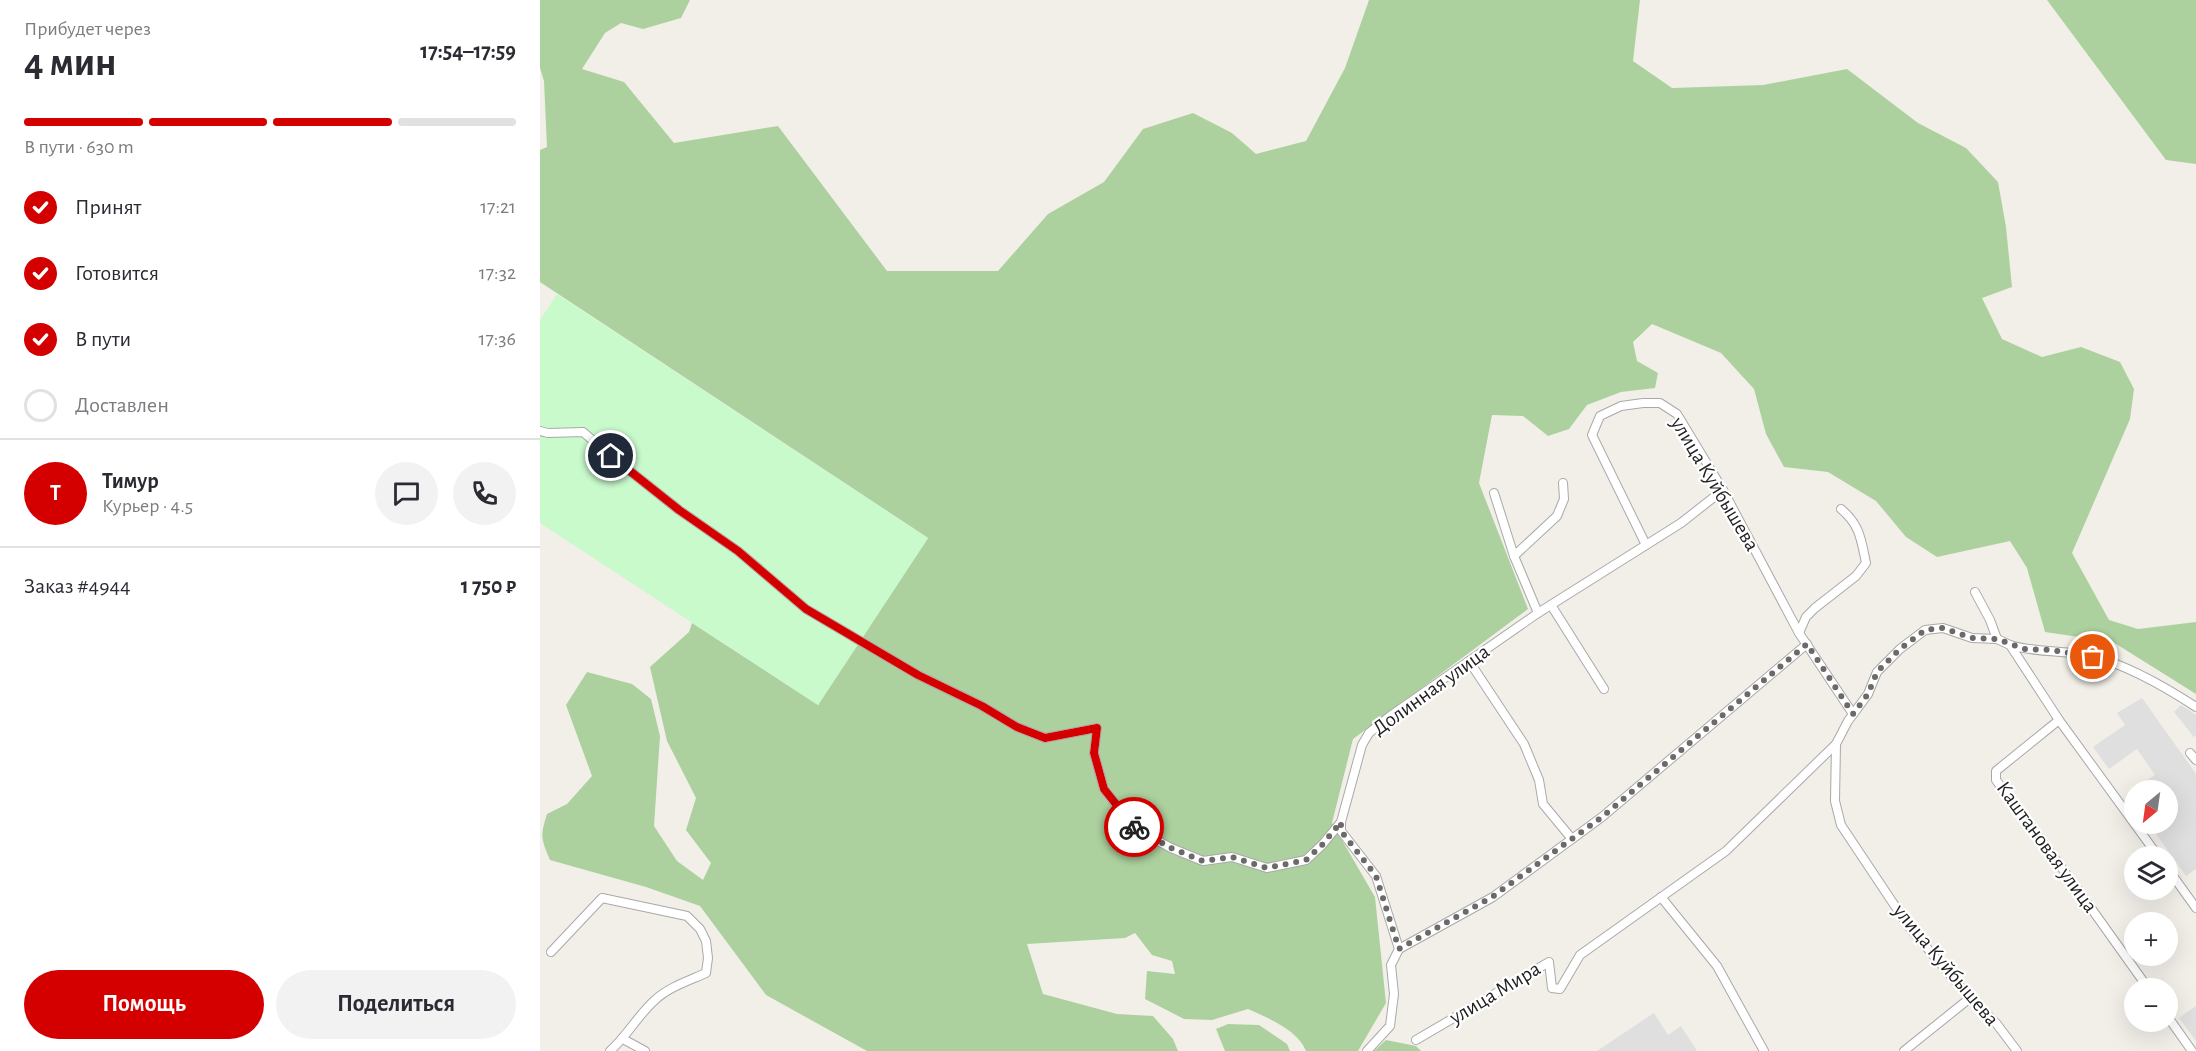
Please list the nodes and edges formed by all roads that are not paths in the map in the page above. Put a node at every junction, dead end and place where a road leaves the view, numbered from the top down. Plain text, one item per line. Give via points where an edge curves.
1 (540, 431) edge
2 (1563, 483) dead end
3 (1723, 490) junction
4 (1494, 492) dead end
5 (1841, 509) dead end
6 (1646, 545) junction
7 (1514, 556) junction
8 (1974, 592) dead end
9 (1551, 605) junction
10 (1538, 613) junction
11 (1799, 633) junction
12 (1997, 639) junction
13 (1807, 644) junction
14 (2010, 645) junction
15 (1469, 661) junction
16 (1604, 689) dead end
17 (2196, 707) edge
18 (1853, 714) junction
19 (2059, 720) junction
20 (1836, 744) junction
21 (2190, 753) dead end
22 (2196, 760) edge
23 (1341, 822) junction
24 (1572, 839) junction
25 (2151, 846) edge
26 (2178, 883) edge
27 (1661, 897) junction
28 (2196, 908) edge
29 (1399, 949) junction
30 (551, 952) dead end
31 (2141, 978) edge
32 (1970, 998) junction
33 (2178, 1031) edge
34 (623, 1040) junction
35 (1416, 1040) dead end
36 (610, 1051) edge
37 (645, 1051) edge
38 (1367, 1051) edge
39 (1764, 1051) edge
40 (1904, 1051) edge
41 (2017, 1051) edge
42 (2192, 1051) edge

1 - 23 street via 583,432 679,510 738,551 806,609 918,675 1045,738 1097,728 1094,753 1104,789 1133,827 1171,848 1203,861 1232,857 1267,868 1306,860
2 - 7 street via 1564,498 1557,516
3 - 6 street, Долинная улица
3 - 6 street, улица Куйбышева via 1677,414 1660,403 1621,406 1600,416 1592,435
3 - 11 street, улица Куйбышева
4 - 7 street
5 - 11 street via 1854,520 1866,563 1806,617
6 - 9 street, Долинная улица
7 - 10 street
8 - 12 street
9 - 10 street, Долинная улица
9 - 16 street
10 - 15 street, Долинная улица
11 - 13 street, улица Куйбышева
12 - 14 street, улица Куйбышева
12 - 18 street, улица Куйбышева via 1972,638 1943,628 1925,630 1877,672 1868,694
13 - 18 street, улица Куйбышева
13 - 24 street
14 - 17 street, улица Куйбышева via 2093,657 2129,671
14 - 19 street
15 - 23 street, Долинная улица via 1369,733 1362,745
15 - 24 street via 1524,744 1539,780 1543,804
18 - 20 street, улица Куйбышева
19 - 25 street
19 - 31 street, Каштановая улица via 1996,771 1996,780
20 - 27 street, улица Мира via 1726,851
20 - 32 street, улица Куйбышева via 1835,801 1841,825 1909,927
21 - 22 street
23 - 29 street via 1341,831 1376,876
24 - 29 street via 1492,897
26 - 28 street
27 - 35 street, улица Мира via 1580,955 1560,989 1552,988 1549,962
27 - 39 street via 1717,966
29 - 38 street via 1391,964 1394,994 1390,1026
30 - 34 street via 602,898 687,916 700,929 706,941 706,973 653,1001
32 - 40 street
32 - 41 street, улица Куйбышева
33 - 42 street
34 - 36 street
34 - 37 street

